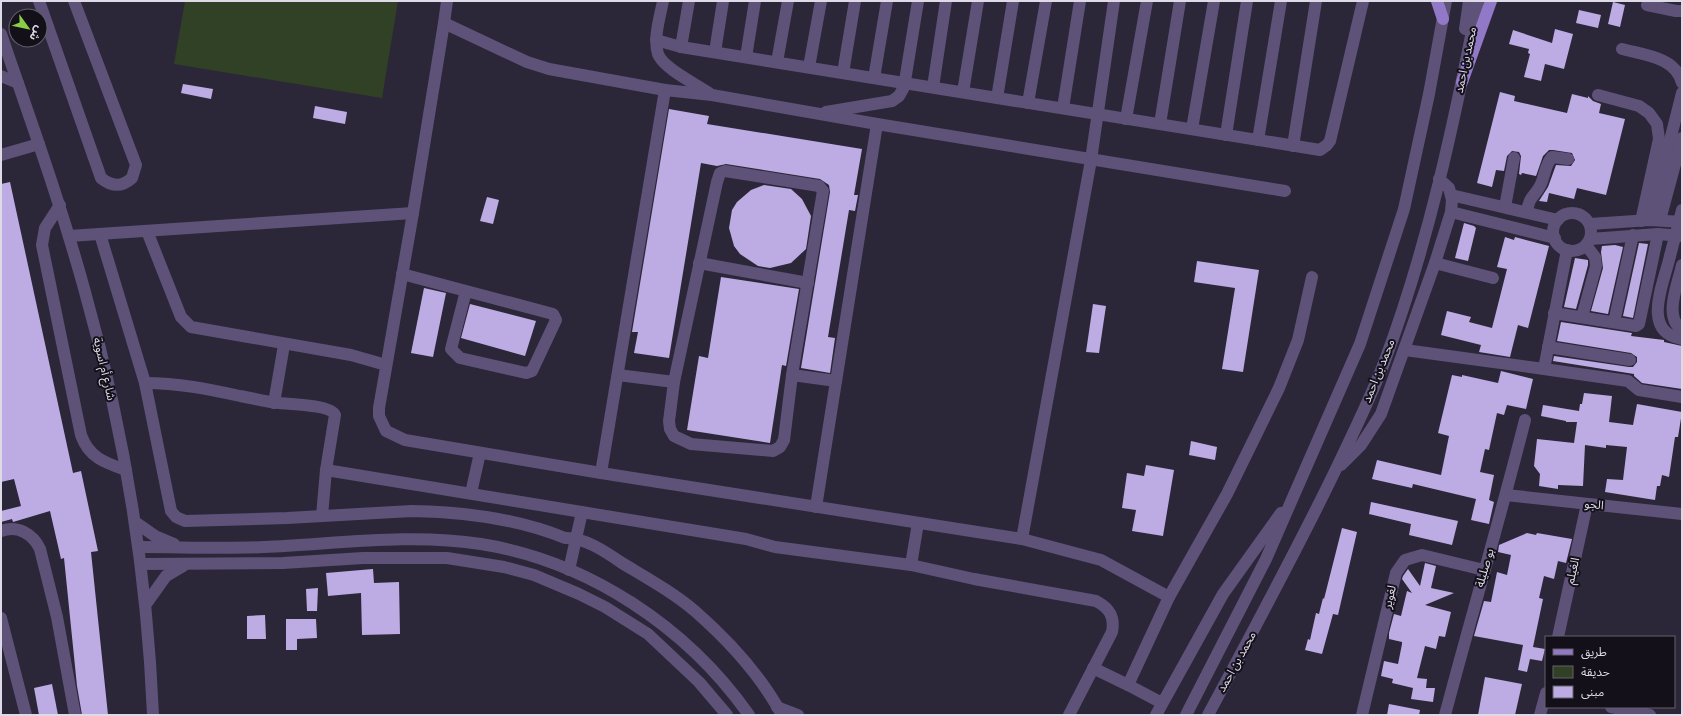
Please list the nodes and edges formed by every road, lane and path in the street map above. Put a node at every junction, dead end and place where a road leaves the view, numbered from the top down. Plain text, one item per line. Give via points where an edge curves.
1 (39, 1) edge
2 (74, 1) edge
3 (447, 1) edge
4 (663, 1) edge
5 (689, 1) edge
6 (723, 1) edge
7 (755, 1) edge
8 (788, 1) edge
9 (821, 1) edge
10 (855, 1) edge
11 (887, 1) edge
12 (918, 1) edge
13 (946, 1) edge
14 (978, 1) edge
15 (1013, 1) edge
16 (1046, 1) edge
17 (1080, 1) edge
18 (1114, 1) edge
19 (1147, 1) edge
20 (1180, 1) edge
21 (1214, 1) edge
22 (1247, 1) edge
23 (1281, 1) edge
24 (1316, 1) edge
25 (1363, 1) edge
26 (1438, 1) edge
27 (1446, 1) edge
28 (1469, 1) edge
29 (1478, 1) edge
30 (1491, 1) edge
31 (1647, 5) dead end
32 (1682, 10) edge
33 (1443, 19) junction
34 (444, 23) junction
35 (1, 34) edge
36 (656, 40) junction
37 (681, 47) junction
38 (1622, 49) dead end
39 (715, 52) junction
40 (746, 57) junction
41 (777, 62) junction
42 (809, 67) junction
43 (1465, 67) junction
44 (843, 73) junction
45 (1, 76) edge
46 (874, 78) junction
47 (1462, 82) junction
48 (18, 83) junction
49 (904, 83) junction
50 (1682, 83) edge
51 (933, 87) junction
52 (665, 90) junction
53 (963, 92) junction
54 (1682, 93) edge
55 (1598, 94) dead end
56 (712, 95) junction
57 (997, 98) junction
58 (1028, 103) junction
59 (1063, 108) junction
60 (817, 114) junction
61 (1097, 114) junction
62 (1126, 119) junction
63 (877, 124) junction
64 (1160, 124) junction
65 (1192, 129) junction
66 (1226, 135) junction
67 (1682, 138) edge
68 (1258, 140) junction
69 (39, 144) junction
70 (1293, 146) junction
71 (1, 154) edge
72 (1514, 158) dead end
73 (1568, 159) dead end
74 (1091, 160) junction
75 (1439, 179) junction
76 (1285, 191) dead end
77 (1451, 195) junction
78 (60, 206) junction
79 (1505, 207) junction
80 (1682, 210) edge
81 (1451, 212) junction
82 (1527, 212) junction
83 (414, 213) junction
84 (1558, 220) junction
85 (1650, 220) junction
86 (1682, 222) edge
87 (1590, 224) junction
88 (147, 231) junction
89 (100, 234) junction
90 (1658, 234) junction
91 (1633, 235) junction
92 (69, 236) junction
93 (1682, 236) edge
94 (1555, 238) junction
95 (1588, 242) junction
96 (1567, 250) junction
97 (699, 263) junction
98 (1435, 263) junction
99 (1682, 265) edge
100 (402, 274) junction
101 (1312, 277) dead end
102 (1493, 278) dead end
103 (808, 283) junction
104 (466, 291) junction
105 (1554, 314) junction
106 (1582, 317) junction
107 (1614, 322) junction
108 (1682, 330) edge
109 (1682, 339) edge
110 (284, 345) junction
111 (1548, 347) junction
112 (1405, 350) junction
113 (1630, 360) dead end
114 (386, 365) junction
115 (1544, 369) junction
116 (618, 375) junction
117 (792, 375) junction
118 (836, 381) junction
119 (674, 382) junction
120 (146, 383) junction
121 (1682, 398) edge
122 (274, 403) junction
123 (1525, 420) dead end
124 (480, 453) junction
125 (126, 470) junction
126 (326, 470) junction
127 (1335, 470) junction
128 (601, 473) junction
129 (471, 494) junction
130 (1506, 495) junction
131 (1294, 496) junction
132 (1587, 504) junction
133 (816, 506) junction
134 (582, 512) junction
135 (1682, 514) edge
136 (322, 516) junction
137 (135, 522) junction
138 (918, 522) junction
139 (1, 531) edge
140 (575, 537) junction
141 (1022, 539) junction
142 (140, 547) junction
143 (183, 547) junction
144 (142, 564) junction
145 (186, 565) junction
146 (911, 565) junction
147 (569, 570) junction
148 (1484, 570) junction
149 (1169, 597) junction
150 (146, 604) junction
151 (1, 618) edge
152 (1558, 636) edge
153 (1093, 668) junction
154 (1128, 685) junction
155 (1545, 697) edge
156 (1162, 703) junction
157 (1616, 708) edge
158 (780, 711) edge
159 (26, 715) edge
160 (75, 715) edge
161 (153, 715) edge
162 (727, 715) edge
163 (749, 715) edge
164 (798, 715) edge
165 (1069, 715) edge
166 (1156, 715) edge
167 (1186, 715) edge
168 (1208, 715) edge
169 (1362, 715) edge
170 (1445, 715) edge
171 (1540, 715) edge
172 (1650, 715) edge

1 - 2 street via 101,178 113,186 120,185 132,178 136,165
3 - 34 street
4 - 36 street
5 - 37 street
6 - 39 street
7 - 40 street
8 - 41 street
9 - 42 street
10 - 44 street
11 - 46 street
12 - 49 street
13 - 51 street
14 - 53 street
15 - 57 street
16 - 58 street
17 - 59 street
18 - 61 street
19 - 62 street
20 - 64 street
21 - 65 street
22 - 66 street
23 - 68 street
24 - 70 street
25 - 70 street via 1330,141 1320,150
26 - 33 main road
27 - 33 street, محمد بن احمد
28 - 43 street via 1460,54
29 - 43 street, محمد بن احمد
30 - 47 main road
31 - 32 street
33 - 131 street, محمد بن احمد via 1404,209 1380,287 1360,344
34 - 52 street via 542,67
34 - 83 street
35 - 48 street, شارع أم اسوية
36 - 37 street
36 - 56 street via 658,54 662,60
37 - 39 street
38 - 50 street via 1669,63 1678,72
39 - 40 street
40 - 41 street
41 - 42 street
42 - 44 street
43 - 47 street, محمد بن احمد
44 - 46 street
45 - 48 street
46 - 49 street
47 - 75 street, محمد بن احمد
48 - 69 street, شارع أم اسوية
49 - 51 street
49 - 60 street via 902,92 892,101
51 - 53 street
52 - 56 street
52 - 116 street
53 - 57 street
54 - 85 street
55 - 85 street via 1639,106 1649,113 1657,124 1659,139
56 - 60 street
57 - 58 street
58 - 59 street
59 - 61 street
60 - 63 street
61 - 62 street
61 - 74 street
62 - 64 street
63 - 74 street
63 - 118 street
64 - 65 street
65 - 66 street
66 - 68 street
67 - 85 street
68 - 70 street
69 - 71 street
69 - 78 street, شارع أم اسوية
72 - 79 street
73 - 82 street via 1552,157 1548,162 1541,185 1529,202
74 - 76 street
74 - 141 street
75 - 77 street via 1449,188
75 - 127 street, محمد بن احمد via 1406,298 1383,364
77 - 79 street
77 - 81 street
78 - 92 street, شارع أم اسوية
78 - 125 street via 42,233 42,245 81,435 88,449 98,459
79 - 82 street
80 - 109 street, bridge via 1658,306 1658,320 1665,332
81 - 94 street
81 - 98 street
82 - 84 street
83 - 88 street
83 - 100 street
84 - 87 street via 1571,213 1579,214
84 - 94 street
85 - 86 street
85 - 87 street
87 - 95 street
88 - 89 street
88 - 110 street via 177,307 187,324 197,330 250,337
89 - 92 street
89 - 120 street
90 - 91 street
90 - 93 street
90 - 107 street via 1638,324 1636,326
91 - 95 street
91 - 107 street
92 - 125 street, شارع أم اسوية via 101,351
94 - 96 street via 1558,244
95 - 96 street via 1574,250
95 - 106 street via 1596,266
96 - 105 street
97 - 103 street
97 - 103 street via 720,173 725,171 819,186 823,191
97 - 119 street
98 - 102 street
98 - 112 street
99 - 108 street via 1671,314 1674,322
100 - 104 street
100 - 114 street
101 - 149 street via 1298,340 1279,388 1227,494
103 - 117 street
104 - 104 street via 552,314 556,320 532,371 526,373 455,355 451,349
105 - 106 street
105 - 111 street
106 - 107 street
110 - 114 street via 351,355
110 - 122 street
111 - 113 street
111 - 115 street
112 - 115 street
112 - 127 street via 1372,430 1361,445
114 - 124 street via 379,416 386,431 405,440
115 - 121 street via 1628,381 1640,390
116 - 119 street
116 - 128 street
117 - 118 street
117 - 119 street via 784,440 780,447 773,451 691,444 674,436 669,420
118 - 133 street
120 - 122 street via 174,383
120 - 136 street via 166,492 171,511 176,518 185,521
122 - 126 street via 310,406 333,412
123 - 130 street, بو صليلة
124 - 128 street
124 - 129 street
125 - 137 street, شارع أم اسوية
126 - 129 street
126 - 136 street
127 - 168 street, محمد بن احمد via 1320,505
128 - 133 street
129 - 134 street
130 - 132 street, الجو
130 - 148 street, بو صليلة
131 - 156 street via 1223,594
131 - 167 street, محمد بن احمد via 1238,617
132 - 135 street, الجو
132 - 152 street, الغيلم
133 - 138 street
134 - 140 street
134 - 146 street via 775,547
136 - 140 street via 441,511 498,518 565,538
137 - 142 street, شارع أم اسوية
137 - 143 street via 155,536
138 - 141 street
138 - 146 street
139 - 160 street via 11,529 26,532 40,548 57,617
140 - 147 street
140 - 158 street via 608,553 696,612 733,648
141 - 149 street via 1102,560
142 - 143 street
142 - 144 street, شارع أم اسوية
143 - 147 street via 262,547 362,540 441,540 500,548 540,558
144 - 145 street
144 - 150 street, شارع أم اسوية
145 - 150 street via 166,576
145 - 162 street via 363,558 447,558 504,566 534,575 599,604 648,634 698,682
146 - 153 street via 1088,599 1104,605 1110,611 1114,624
147 - 163 street via 612,592 667,627 723,681
148 - 169 street, لغوير via 1422,554 1405,560 1396,573
148 - 170 street, بو صليلة
149 - 154 street
150 - 161 street, شارع أم اسوية
151 - 159 street
153 - 154 street
153 - 165 street
154 - 156 street
155 - 171 street
156 - 166 street
157 - 172 street
158 - 164 street

